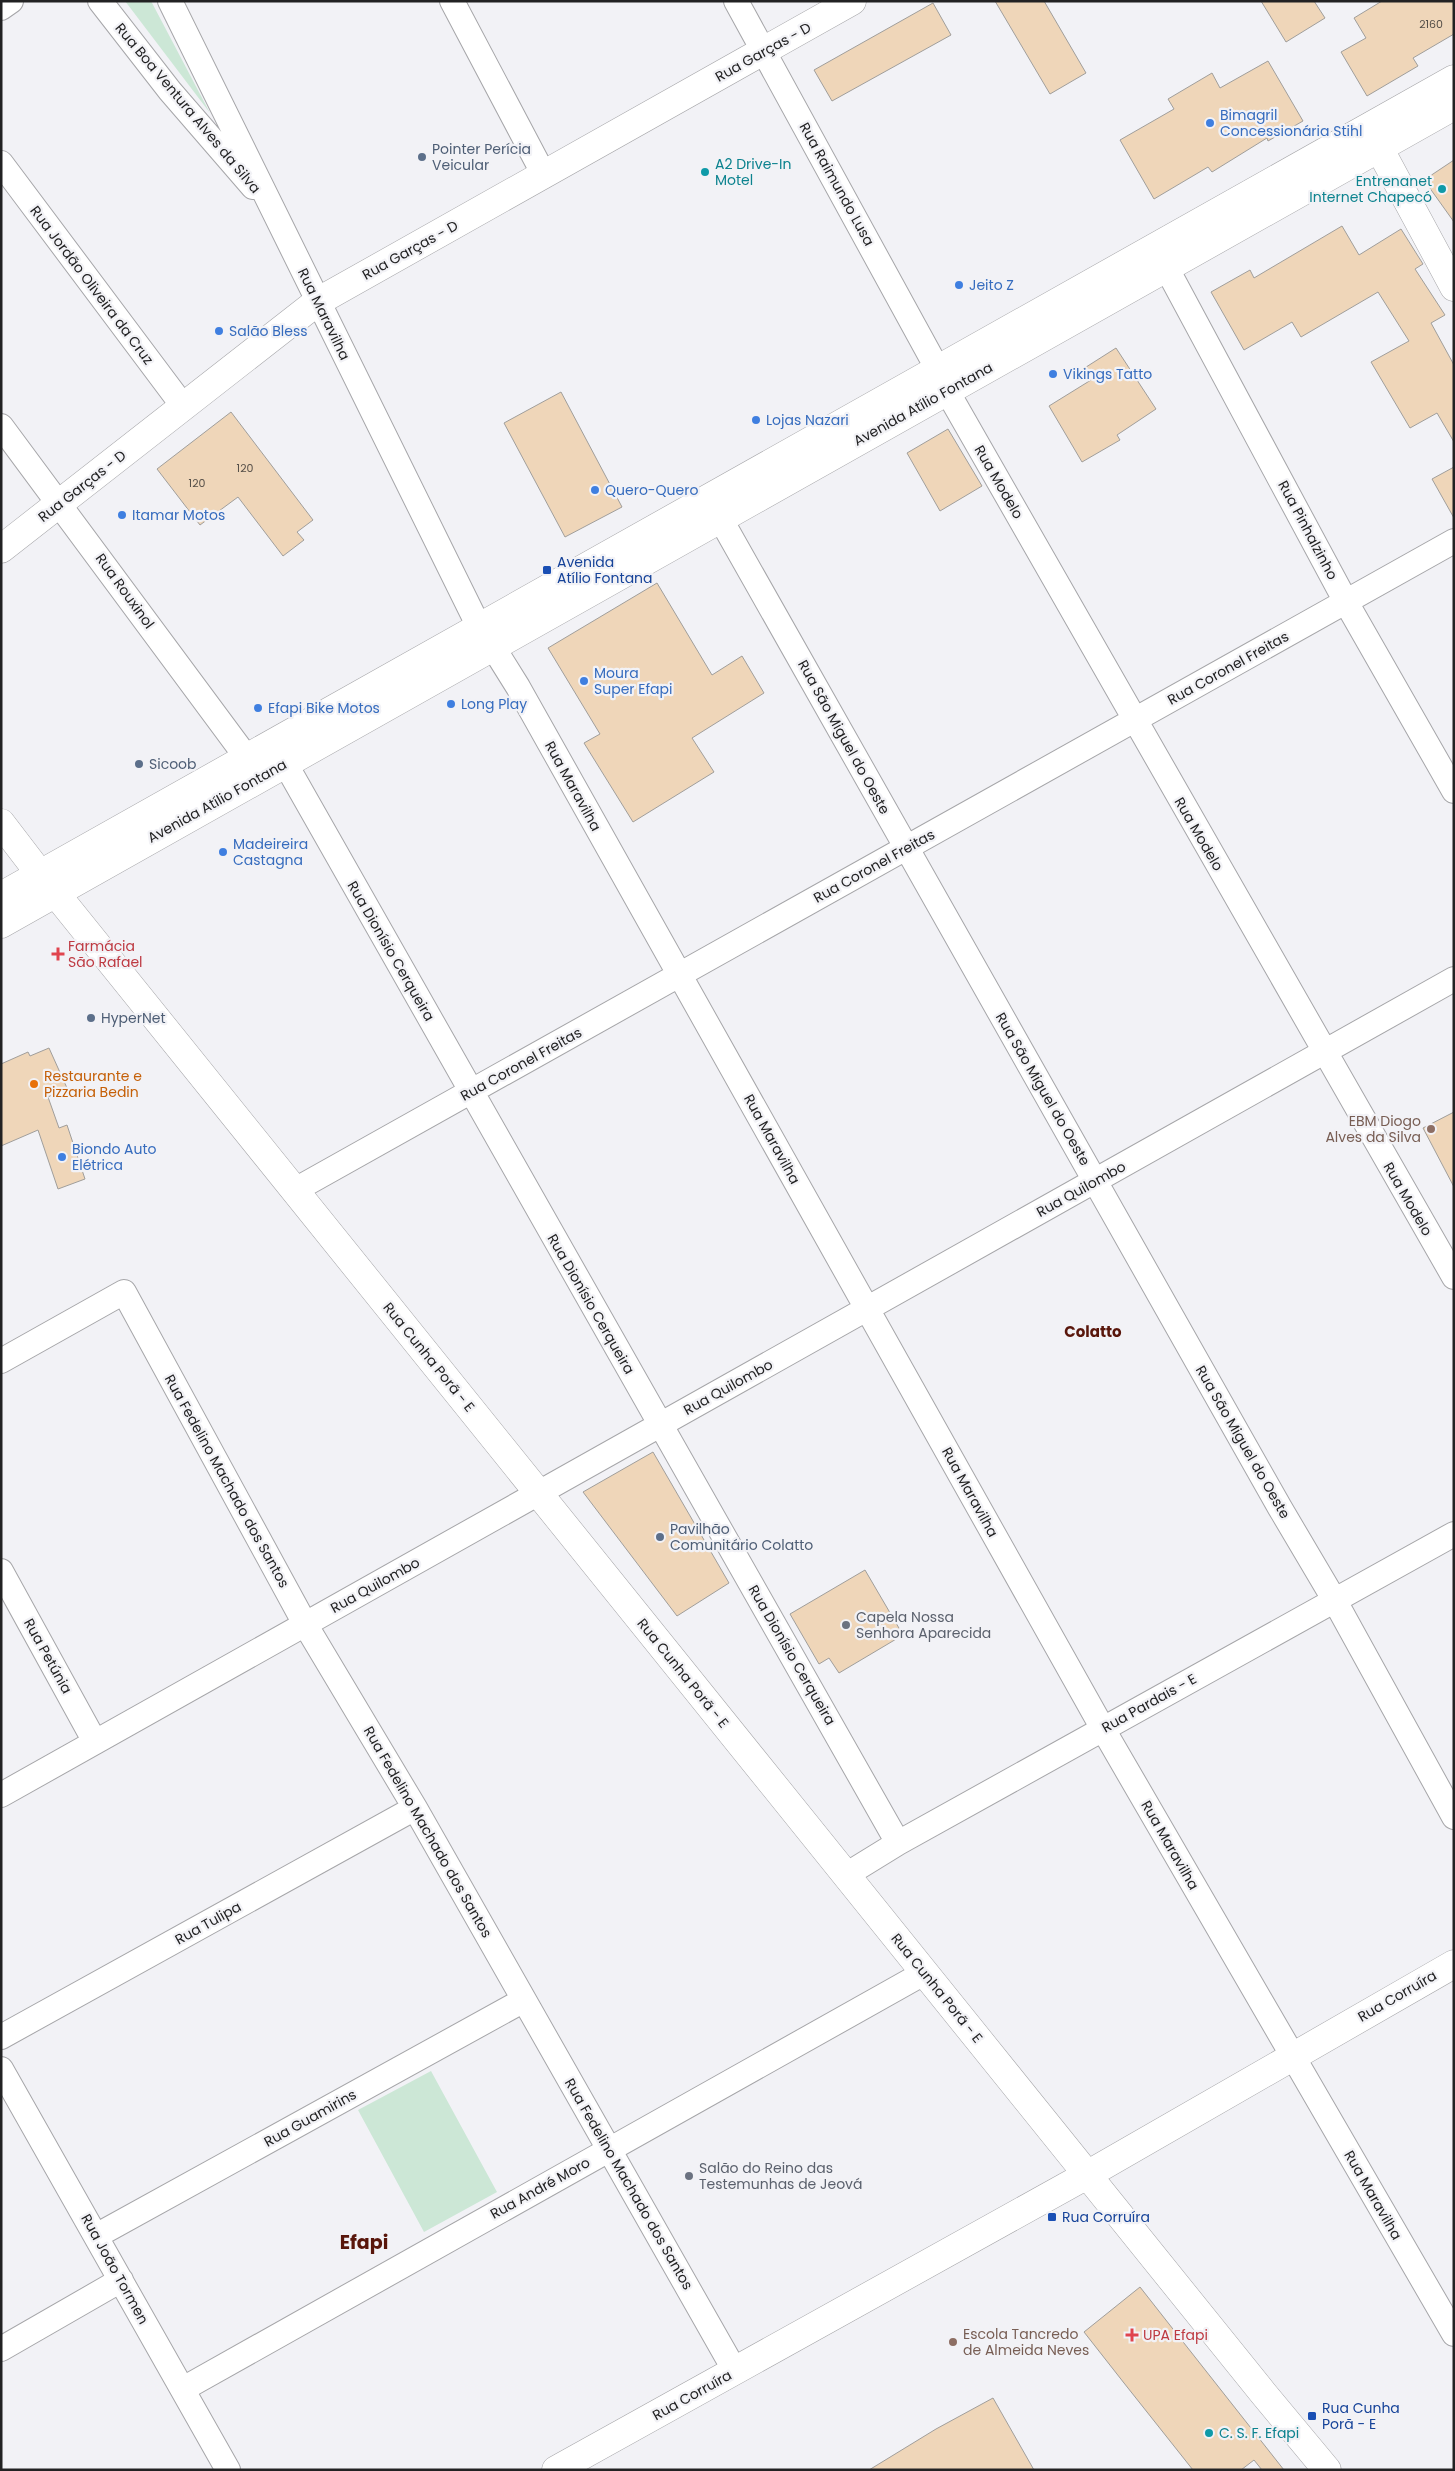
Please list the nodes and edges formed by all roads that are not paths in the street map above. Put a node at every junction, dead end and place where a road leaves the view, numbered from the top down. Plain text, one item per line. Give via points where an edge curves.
1 (10, 1) edge
2 (100, 1) edge
3 (170, 1) edge
4 (452, 1) edge
5 (736, 1) edge
6 (852, 1) edge
7 (1, 8) edge
8 (764, 50) junction
9 (1454, 79) edge
10 (1454, 106) edge
11 (1373, 138) junction
12 (1, 163) edge
13 (544, 175) junction
14 (276, 214) junction
15 (1166, 268) junction
16 (1454, 287) edge
17 (317, 302) junction
18 (942, 379) junction
19 (183, 406) junction
20 (1, 426) edge
21 (60, 503) junction
22 (720, 518) junction
23 (1454, 541) edge
24 (1, 549) edge
25 (1346, 602) junction
26 (486, 637) junction
27 (1134, 721) junction
28 (247, 758) junction
29 (285, 763) junction
30 (1454, 791) edge
31 (1, 822) edge
32 (906, 848) junction
33 (48, 883) junction
34 (1, 896) edge
35 (1, 924) edge
36 (680, 975) junction
37 (1454, 979) edge
38 (1323, 1051) junction
39 (471, 1092) junction
40 (1095, 1180) junction
41 (295, 1190) junction
42 (1454, 1277) edge
43 (867, 1308) junction
44 (1, 1361) edge
45 (660, 1425) junction
46 (538, 1492) junction
47 (1454, 1534) edge
48 (1, 1571) edge
49 (1335, 1601) junction
50 (305, 1624) junction
51 (1103, 1729) junction
52 (94, 1742) junction
53 (1, 1795) edge
54 (415, 1808) junction
55 (1454, 1817) edge
56 (898, 1843) junction
57 (846, 1875) junction
58 (1454, 1964) edge
59 (924, 1973) junction
60 (524, 2000) junction
61 (1, 2038) edge
62 (1292, 2057) junction
63 (1, 2069) edge
64 (610, 2149) junction
65 (1087, 2175) junction
66 (96, 2236) junction
67 (121, 2280) junction
68 (1454, 2334) edge
69 (1, 2348) edge
70 (735, 2371) junction
71 (183, 2390) junction
72 (228, 2470) edge
73 (556, 2470) edge
74 (1327, 2470) edge

1 - 7 street
2 - 14 street, Rua Boa Ventura Alves da Silva via 170,92
3 - 14 street, Rua Maravilha
4 - 13 street
5 - 8 street, Rua Raimundo Lusa
6 - 8 street, Rua Garças - D
8 - 13 street, Rua Garças - D
8 - 18 street, Rua Raimundo Lusa
9 - 11 street, Avenida Atílio Fontana
10 - 11 street, Avenida Atílio Fontana
11 - 15 street, Avenida Atílio Fontana
11 - 16 street
11 - 18 street, Avenida Atílio Fontana
12 - 19 street, Rua Jordão Oliveira da Cruz
13 - 17 street, Rua Garças - D
14 - 17 street, Rua Maravilha
15 - 18 street, Avenida Atílio Fontana
15 - 25 street, Rua Pinhalzinho
17 - 19 street, Rua Garças - D
17 - 26 street, Rua Maravilha
18 - 22 street, Avenida Atílio Fontana
18 - 26 street, Avenida Atílio Fontana
18 - 27 street, Rua Modelo
19 - 21 street, Rua Garças - D
20 - 21 street, Rua Rouxinol
21 - 24 street, Rua Garças - D
21 - 28 street, Rua Rouxinol
22 - 26 street, Avenida Atílio Fontana
22 - 32 street, Rua São Miguel do Oeste
23 - 25 street, Rua Coronel Freitas
25 - 27 street, Rua Coronel Freitas
25 - 30 street, Rua Pinhalzinho
26 - 28 street, Avenida Atílio Fontana
26 - 29 street, Avenida Atílio Fontana
26 - 36 street, Rua Maravilha via 518,687
27 - 32 street, Rua Coronel Freitas
27 - 38 street, Rua Modelo
28 - 33 street, Avenida Atílio Fontana
29 - 33 street, Avenida Atílio Fontana
29 - 39 street, Rua Dionísio Cerqueira
31 - 33 street, Rua Cunha Porã - E
32 - 36 street, Rua Coronel Freitas
32 - 40 street, Rua São Miguel do Oeste
33 - 34 street, Avenida Atílio Fontana
33 - 35 street, Avenida Atílio Fontana
33 - 41 street, Rua Cunha Porã - E
36 - 39 street, Rua Coronel Freitas
36 - 43 street, Rua Maravilha
37 - 38 street, Rua Quilombo
38 - 40 street, Rua Quilombo
38 - 42 street, Rua Modelo
39 - 41 street, Rua Coronel Freitas
39 - 45 street, Rua Dionísio Cerqueira
40 - 43 street, Rua Quilombo
40 - 49 street, Rua São Miguel do Oeste
41 - 46 street, Rua Cunha Porã - E
43 - 45 street, Rua Quilombo
43 - 51 street, Rua Maravilha
44 - 50 street, Rua Fedelino Machado dos Santos via 124,1292
45 - 46 street, Rua Quilombo
45 - 56 street, Rua Dionísio Cerqueira
46 - 50 street, Rua Quilombo
46 - 57 street, Rua Cunha Porã - E
47 - 49 street, Rua Pardais - E
48 - 52 street, Rua Petúnia
49 - 51 street, Rua Pardais - E
49 - 55 street, Rua São Miguel do Oeste
50 - 52 street, Rua Quilombo
50 - 54 street, Rua Fedelino Machado dos Santos
51 - 56 street, Rua Pardais - E
51 - 62 street, Rua Maravilha
52 - 53 street, Rua Quilombo
54 - 60 street, Rua Fedelino Machado dos Santos
54 - 61 street, Rua Tulipa
56 - 57 street, Rua Pardais - E
57 - 59 street, Rua Cunha Porã - E
58 - 62 street, Rua Corruíra
59 - 64 street, Rua André Moro
59 - 65 street, Rua Cunha Porã - E
60 - 64 street, Rua Fedelino Machado dos Santos
60 - 66 street, Rua Guamirins
62 - 65 street, Rua Corruíra
62 - 68 street, Rua Maravilha
63 - 66 street, Rua João Tormen
64 - 70 street, Rua Fedelino Machado dos Santos
64 - 71 street, Rua André Moro
65 - 70 street, Rua Corruíra
65 - 74 street, Rua Cunha Porã - E
66 - 67 street, Rua João Tormen
67 - 69 street
67 - 71 street, Rua João Tormen
70 - 73 street, Rua Corruíra
71 - 72 street, Rua João Tormen

